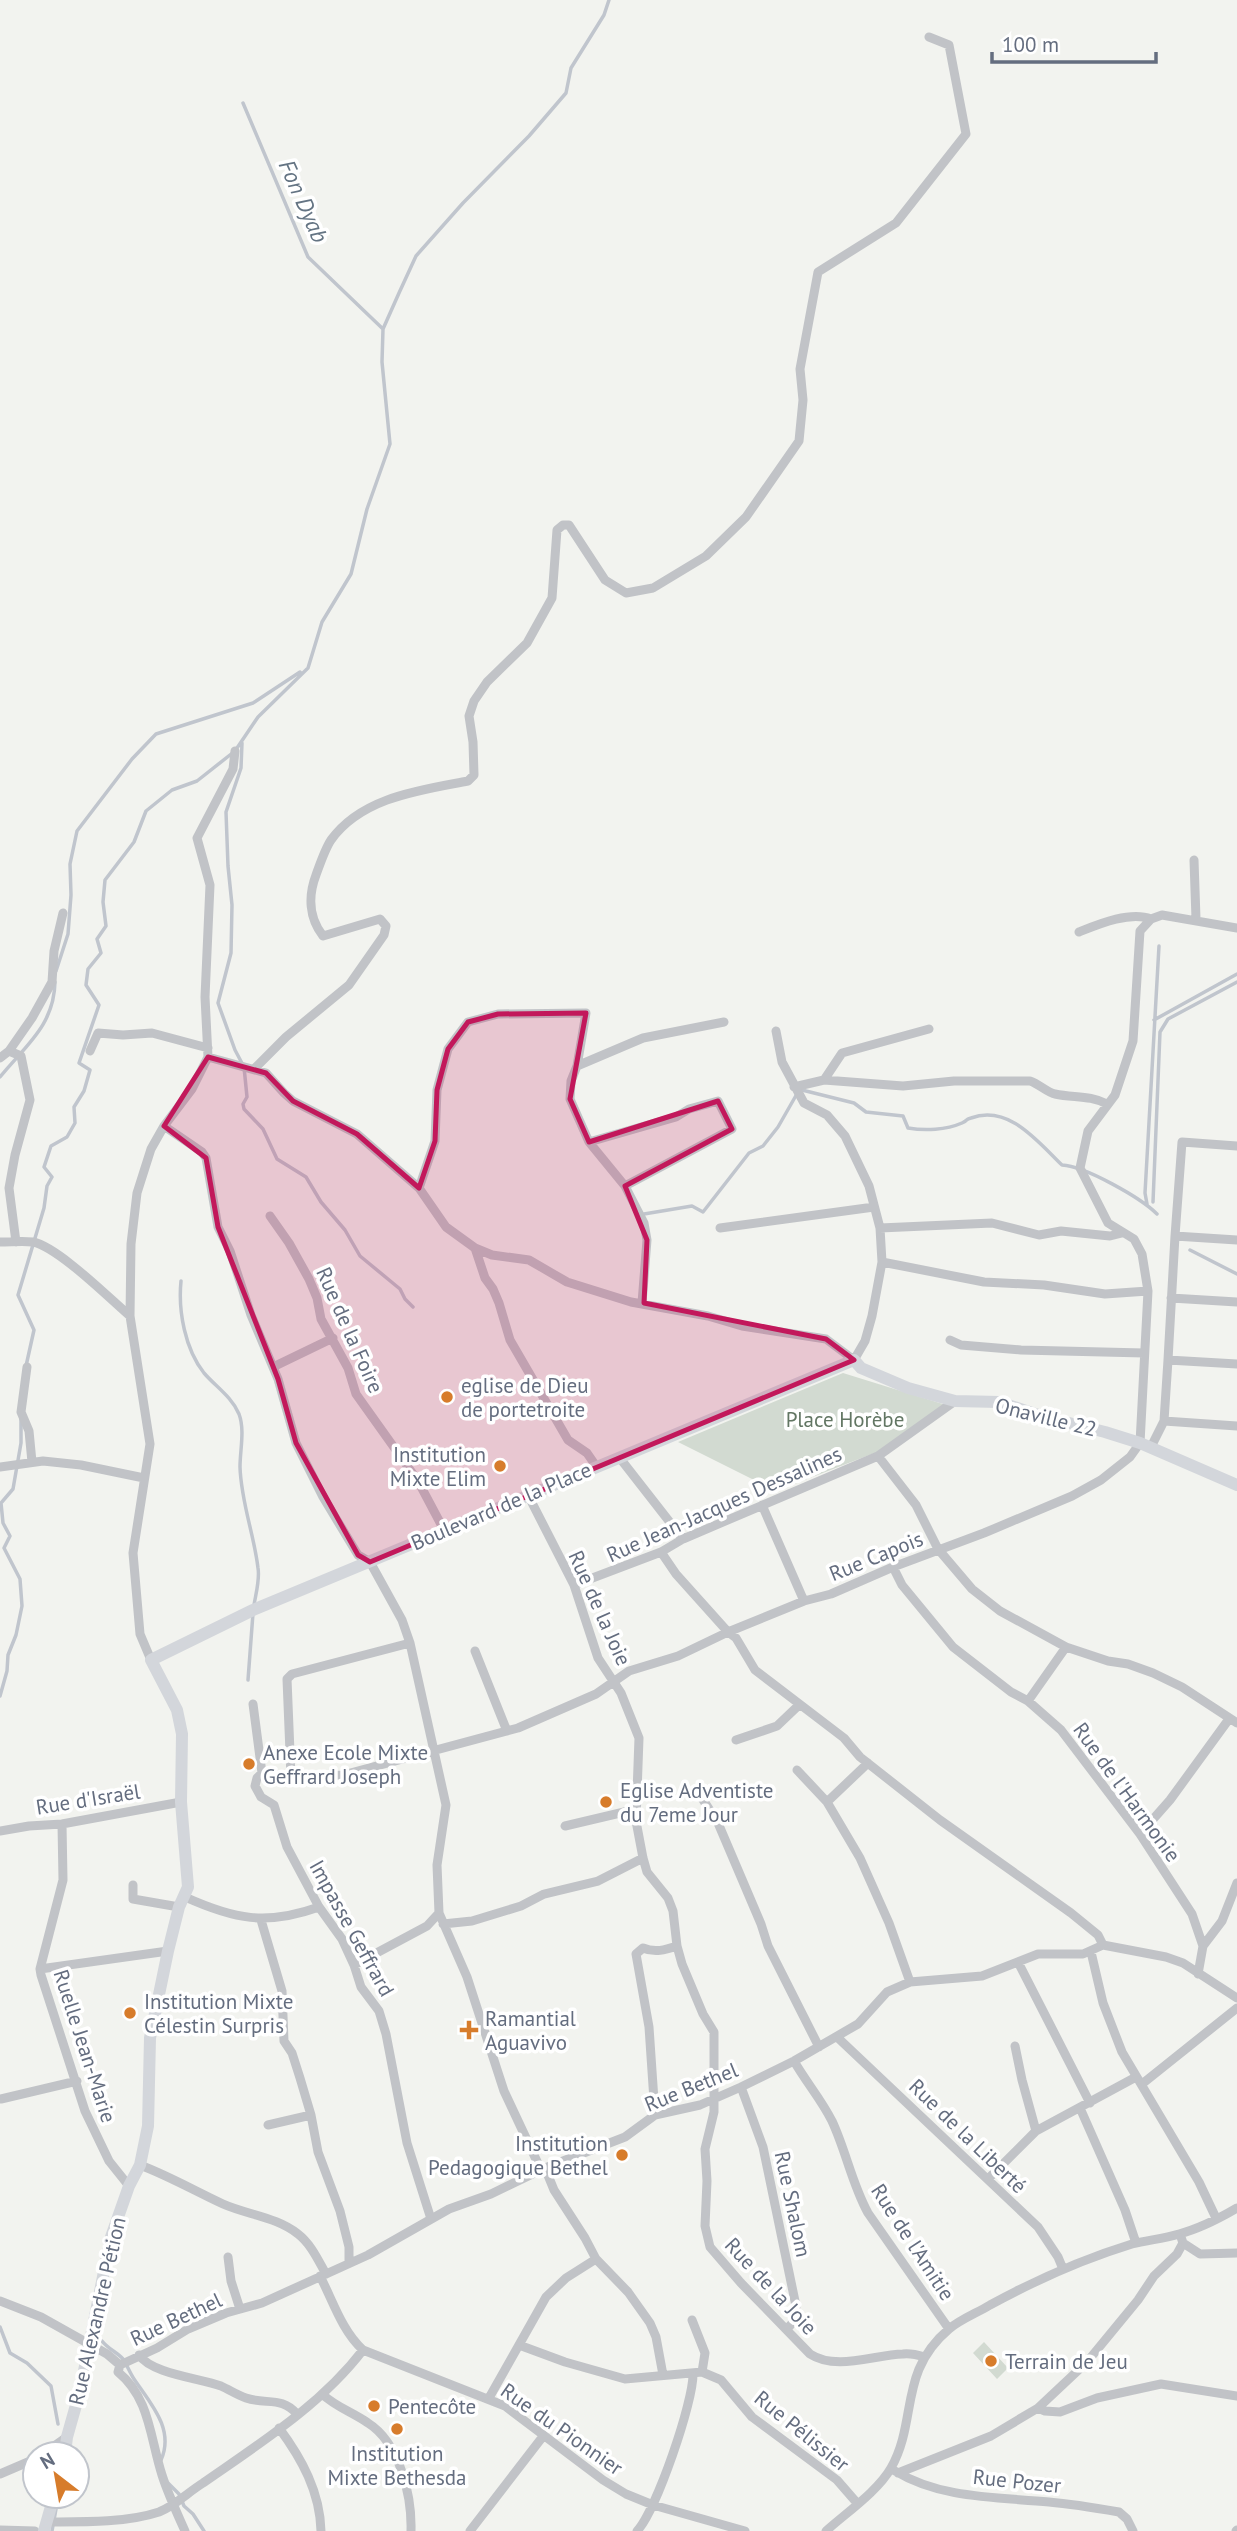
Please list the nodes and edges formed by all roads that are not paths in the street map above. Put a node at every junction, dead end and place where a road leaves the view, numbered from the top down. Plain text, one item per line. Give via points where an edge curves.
1 (929, 37) dead end
2 (235, 751) dead end
3 (1194, 860) dead end
4 (63, 913) dead end
5 (1151, 919) junction
6 (1196, 919) junction
7 (1237, 928) edge
8 (1079, 932) dead end
9 (724, 1022) dead end
10 (929, 1029) dead end
11 (776, 1031) dead end
12 (9, 1051) junction
13 (90, 1051) dead end
14 (208, 1052) junction
15 (0, 1058) edge
16 (577, 1066) junction
17 (254, 1069) junction
18 (824, 1080) junction
19 (794, 1087) junction
20 (1107, 1104) junction
21 (164, 1126) junction
22 (589, 1142) junction
23 (1237, 1146) edge
24 (625, 1186) junction
25 (419, 1188) junction
26 (874, 1207) junction
27 (270, 1216) dead end
28 (720, 1228) dead end
29 (880, 1228) junction
30 (1122, 1233) junction
31 (1175, 1237) junction
32 (1237, 1240) edge
33 (0, 1242) edge
34 (16, 1242) junction
35 (475, 1248) junction
36 (882, 1262) junction
37 (1148, 1291) junction
38 (1171, 1298) junction
39 (1237, 1302) edge
40 (642, 1303) junction
41 (130, 1316) junction
42 (333, 1338) junction
43 (950, 1340) dead end
44 (1144, 1353) junction
45 (854, 1360) junction
46 (1168, 1360) junction
47 (1237, 1364) edge
48 (27, 1367) dead end
49 (273, 1367) junction
50 (955, 1401) junction
51 (1164, 1421) junction
52 (1237, 1426) edge
53 (1145, 1445) junction
54 (877, 1456) junction
55 (619, 1457) junction
56 (32, 1462) junction
57 (596, 1466) junction
58 (0, 1467) edge
59 (144, 1478) junction
60 (1237, 1485) edge
61 (528, 1495) junction
62 (762, 1505) junction
63 (444, 1530) junction
64 (683, 1539) junction
65 (938, 1549) junction
66 (661, 1552) junction
67 (370, 1562) junction
68 (893, 1567) junction
69 (574, 1585) junction
70 (804, 1601) junction
71 (727, 1632) junction
72 (410, 1643) junction
73 (1066, 1647) junction
74 (475, 1651) dead end
75 (151, 1660) junction
76 (613, 1681) junction
77 (1028, 1701) junction
78 (253, 1704) dead end
79 (799, 1705) junction
80 (1233, 1721) edge
81 (507, 1731) junction
82 (736, 1740) dead end
83 (435, 1749) junction
84 (868, 1763) junction
85 (797, 1770) dead end
86 (262, 1773) junction
87 (290, 1777) junction
88 (700, 1795) dead end
89 (181, 1802) junction
90 (827, 1802) junction
91 (637, 1809) junction
92 (62, 1824) junction
93 (565, 1826) dead end
94 (0, 1831) edge
95 (1140, 1834) junction
96 (643, 1858) junction
97 (1237, 1883) edge
98 (133, 1885) dead end
99 (182, 1902) junction
100 (319, 1907) junction
101 (439, 1913) junction
102 (261, 1920) junction
103 (443, 1924) junction
104 (1103, 1945) junction
105 (677, 1946) junction
106 (1203, 1946) junction
107 (168, 1951) junction
108 (1091, 1952) junction
109 (1018, 1962) junction
110 (354, 1965) junction
111 (40, 1969) junction
112 (1198, 1974) junction
113 (909, 1982) junction
114 (1237, 1998) edge
115 (1237, 2008) edge
116 (837, 2037) junction
117 (1016, 2046) dead end
118 (819, 2047) junction
119 (794, 2061) junction
120 (1139, 2080) junction
121 (77, 2081) junction
122 (741, 2087) junction
123 (1, 2099) edge
124 (713, 2099) junction
125 (1090, 2103) junction
126 (1080, 2108) junction
127 (311, 2115) junction
128 (654, 2115) junction
129 (268, 2125) dead end
130 (1036, 2131) junction
131 (140, 2165) junction
132 (543, 2169) junction
133 (988, 2179) junction
134 (129, 2186) junction
135 (1237, 2208) edge
136 (1216, 2218) junction
137 (431, 2219) junction
138 (1181, 2239) junction
139 (1136, 2243) junction
140 (1237, 2253) edge
141 (228, 2257) dead end
142 (596, 2259) junction
143 (349, 2263) junction
144 (1063, 2269) junction
145 (323, 2275) junction
146 (0, 2301) edge
147 (240, 2309) junction
148 (692, 2320) dead end
149 (787, 2329) junction
150 (949, 2329) junction
151 (89, 2345) junction
152 (519, 2345) junction
153 (363, 2350) junction
154 (139, 2355) junction
155 (925, 2357) junction
156 (120, 2365) junction
157 (697, 2373) junction
158 (663, 2375) junction
159 (322, 2394) junction
160 (1237, 2396) edge
161 (489, 2398) junction
162 (1038, 2408) junction
163 (297, 2414) junction
164 (279, 2428) junction
165 (544, 2435) junction
166 (66, 2437) junction
167 (62, 2440) edge
168 (66, 2440) edge
169 (21, 2465) edge
170 (894, 2471) junction
171 (0, 2474) edge
172 (857, 2503) junction
173 (174, 2505) junction
174 (653, 2505) junction
175 (46, 2526) edge
176 (0, 2530) edge
177 (35, 2531) edge
178 (185, 2531) edge
179 (321, 2531) edge
180 (411, 2531) edge
181 (470, 2531) edge
182 (637, 2531) edge
183 (745, 2531) edge
184 (826, 2531) edge
185 (1133, 2531) edge

1 - 17 street via 949,46 966,134 896,223 818,272 800,369 799,441 778,474 746,517 706,556 653,588 626,593 605,580 569,525 557,530 552,598 527,643 474,701 469,716 474,775 468,781 378,803 355,816 331,840 313,882 313,924 323,936 380,919 386,926 384,935 349,985
2 - 14 street, Rue Alexandre Pétion via 233,769 197,838 210,885 205,996
3 - 6 street
4 - 12 street via 52,982
5 - 6 street via 1163,915
5 - 8 street via 1142,915 1123,918
5 - 20 street via 1140,931 1138,943 1133,1041 1115,1095
6 - 7 street
9 - 16 street via 643,1038
10 - 18 street via 842,1053
11 - 19 street via 782,1062
12 - 15 street
12 - 34 street via 21,1056 30,1100 9,1188
13 - 14 street via 98,1033 152,1033
14 - 17 street
14 - 21 street, Rue Alexandre Pétion via 192,1089
16 - 22 street via 570,1099
16 - 25 street via 586,1013 498,1014 468,1022 448,1049 437,1090 435,1141
17 - 25 street via 266,1073 293,1101 357,1134
18 - 19 street
18 - 20 street via 903,1086 1030,1081 1052,1094 1095,1097
19 - 26 street via 804,1103 827,1115 845,1136
20 - 30 street via 1088,1131 1080,1168 1108,1223
21 - 41 street, Rue Alexandre Pétion via 137,1193
21 - 49 street via 206,1158 218,1227
22 - 24 street
22 - 24 street via 718,1101 732,1129
23 - 31 street via 1182,1142
24 - 40 street via 648,1240
25 - 35 street via 446,1227
26 - 28 street
26 - 29 street
27 - 42 street, Rue de la Foire via 309,1279 321,1319
29 - 30 street via 992,1223 1039,1235
29 - 36 street
30 - 37 street via 1133,1239 1142,1254
31 - 32 street
31 - 38 street
33 - 34 street
34 - 41 street via 33,1242 64,1260
35 - 40 street via 529,1261 567,1282
35 - 57 street via 510,1340 568,1440
36 - 37 street via 984,1282 1105,1294
36 - 45 street via 865,1341
37 - 44 street
38 - 39 street
38 - 46 street
40 - 45 street via 826,1339
41 - 59 street, Rue Alexandre Pétion via 150,1444
42 - 49 street
42 - 63 street, Rue de la Foire via 356,1394 418,1481
43 - 44 street via 1021,1350
44 - 53 street
45 - 50 street, Onaville 22 via 861,1368 908,1388
45 - 55 street, Boulevard de la Place
46 - 47 street
46 - 51 street
48 - 56 street via 21,1412 29,1431
49 - 67 street via 296,1443 358,1555
50 - 53 street, Onaville 22 via 999,1402
50 - 54 street, Rue Jean-Jacques Dessalines
51 - 52 street
51 - 53 street, Rue Capois
53 - 60 street, Onaville 22
53 - 65 street, Rue Capois via 1072,1496
54 - 62 street, Rue Jean-Jacques Dessalines
54 - 65 street via 916,1505
55 - 57 street, Boulevard de la Place
55 - 64 street
56 - 58 street
56 - 59 street via 81,1465
57 - 61 street, Boulevard de la Place
59 - 75 street, Rue Alexandre Pétion via 133,1553 140,1634
61 - 63 street, Boulevard de la Place
61 - 69 street, Rue de la Joie
62 - 64 street, Rue Jean-Jacques Dessalines
62 - 70 street
63 - 67 street, Boulevard de la Place
64 - 66 street, Rue Jean-Jacques Dessalines
65 - 68 street, Rue Capois
65 - 73 street via 972,1589 1000,1611
66 - 69 street, Rue Jean-Jacques Dessalines
66 - 71 street
67 - 72 street
67 - 75 street, Boulevard de la Place via 253,1610
68 - 70 street, Rue Capois
68 - 77 street, Rue de l'Harmonie via 902,1585 953,1647
69 - 76 street, Rue de la Joie via 598,1658
70 - 71 street, Rue Capois
71 - 76 street, Rue Capois
71 - 79 street via 736,1637 755,1670
72 - 83 street
72 - 87 street via 292,1674 288,1679
73 - 77 street
73 - 80 street via 1153,1673
74 - 81 street
75 - 89 street, Rue Alexandre Pétion via 177,1710 182,1734
76 - 81 street, Rue Capois via 596,1694
76 - 91 street, Rue de la Joie via 639,1738
77 - 95 street, Rue de l'Harmonie via 1061,1730
78 - 86 street, Impasse Geffrard
79 - 82 street via 777,1726
79 - 84 street via 844,1738
80 - 95 street
81 - 83 street, Rue Capois
83 - 87 street, Rue Capois via 343,1775
83 - 101 street via 446,1805 437,1865
84 - 90 street
84 - 104 street via 1071,1913 1098,1935
85 - 90 street
86 - 87 street, Rue Capois
86 - 100 street, Impasse Geffrard via 255,1786 261,1797 274,1805 287,1847
88 - 118 street via 718,1823 768,1946
89 - 92 street, Rue d'Israël
89 - 99 street, Rue Alexandre Pétion via 188,1887
90 - 113 street via 865,1868
91 - 93 street
91 - 96 street, Rue de la Joie
92 - 94 street, Rue d'Israël
92 - 111 street, Ruelle Jean-Marie via 63,1880
95 - 106 street, Rue de l'Harmonie via 1192,1914
96 - 103 street via 598,1881 544,1894 472,1921
96 - 105 street, Rue de la Joie via 647,1872 668,1898
97 - 106 street via 1222,1921
98 - 99 street via 133,1899
99 - 102 street
99 - 107 street, Rue Alexandre Pétion
100 - 102 street
100 - 110 street, Impasse Geffrard
101 - 103 street
101 - 110 street via 427,1926
102 - 127 street via 282,1991 284,2041
103 - 132 street via 467,1977 504,2091
104 - 108 street, Rue Bethel
104 - 112 street via 1166,1957
105 - 124 street, Rue de la Joie via 714,2032
105 - 128 street via 664,1951 643,1948 636,1954 649,2027
106 - 112 street, Rue de l'Harmonie
107 - 111 street
107 - 131 street, Rue Alexandre Pétion via 150,2038 148,2126
108 - 109 street, Rue Bethel via 1038,1954
108 - 120 street via 1110,2021
109 - 113 street, Rue Bethel via 982,1976
109 - 125 street
110 - 137 street, Impasse Geffrard via 386,2034 407,2143
111 - 121 street, Ruelle Jean-Marie
112 - 114 street
113 - 116 street, Rue Bethel via 887,1992 858,2024
115 - 120 street
116 - 118 street, Rue Bethel
116 - 133 street, Rue de la Liberté
117 - 130 street
118 - 119 street, Rue Bethel
119 - 122 street, Rue Bethel
119 - 150 street, Rue de l'Amitie via 821,2099 868,2213
120 - 125 street
120 - 136 street
121 - 123 street
121 - 134 street, Ruelle Jean-Marie via 97,2138
122 - 124 street, Rue Bethel
122 - 149 street, Rue Shalom via 763,2147 796,2306 795,2320
124 - 128 street, Rue Bethel
124 - 149 street, Rue de la Joie via 705,2149 705,2226 710,2247
125 - 126 street
126 - 130 street
126 - 139 street
127 - 129 street
127 - 143 street via 318,2152 341,2211
128 - 132 street, Rue Bethel via 625,2137
130 - 133 street
131 - 134 street, Rue Alexandre Pétion
131 - 145 street via 294,2231 309,2246
132 - 137 street, Rue Bethel
132 - 142 street
133 - 144 street, Rue de la Liberté via 1038,2227
134 - 151 street, Rue Alexandre Pétion via 111,2237
135 - 136 street
136 - 138 street
137 - 143 street, Rue Bethel
138 - 139 street
138 - 140 street via 1200,2254
138 - 162 street via 1177,2254 1154,2276 1087,2362
139 - 144 street
141 - 147 street
142 - 152 street via 546,2297
142 - 158 street via 650,2323
143 - 145 street, Rue Bethel
144 - 150 street
145 - 147 street, Rue Bethel
145 - 153 street via 343,2325
146 - 151 street via 41,2317
147 - 154 street, Rue Bethel
148 - 157 street via 705,2353
149 - 155 street, Rue de la Joie via 819,2360 838,2362 906,2353
150 - 155 street
151 - 156 street
151 - 166 street, Rue Alexandre Pétion
152 - 158 street via 625,2379
152 - 161 street
153 - 159 street
153 - 161 street, Rue du Pionnier
154 - 156 street, Rue Bethel
154 - 163 street via 155,2367 245,2398 290,2406
155 - 170 street via 914,2380
156 - 173 street via 118,2372 137,2391 144,2406
157 - 158 street
157 - 172 street, Rue Pélissier via 721,2380 752,2417 837,2480
157 - 174 street
159 - 163 street
159 - 180 street via 371,2424 387,2443 404,2474 412,2509
160 - 162 street via 1161,2384 1097,2398 1060,2412
161 - 165 street, Rue du Pionnier
162 - 170 street via 1002,2431
163 - 164 street
164 - 173 street
164 - 179 street via 310,2478
165 - 174 street, Rue du Pionnier via 603,2480
165 - 181 street
166 - 167 street
166 - 168 street, Rue Alexandre Pétion
169 - 171 street
170 - 172 street
170 - 185 street, Rue Pozer via 941,2490 1119,2512
172 - 184 street
173 - 175 street via 141,2515
173 - 178 street
174 - 182 street
174 - 183 street, Rue du Pionnier
176 - 177 street

